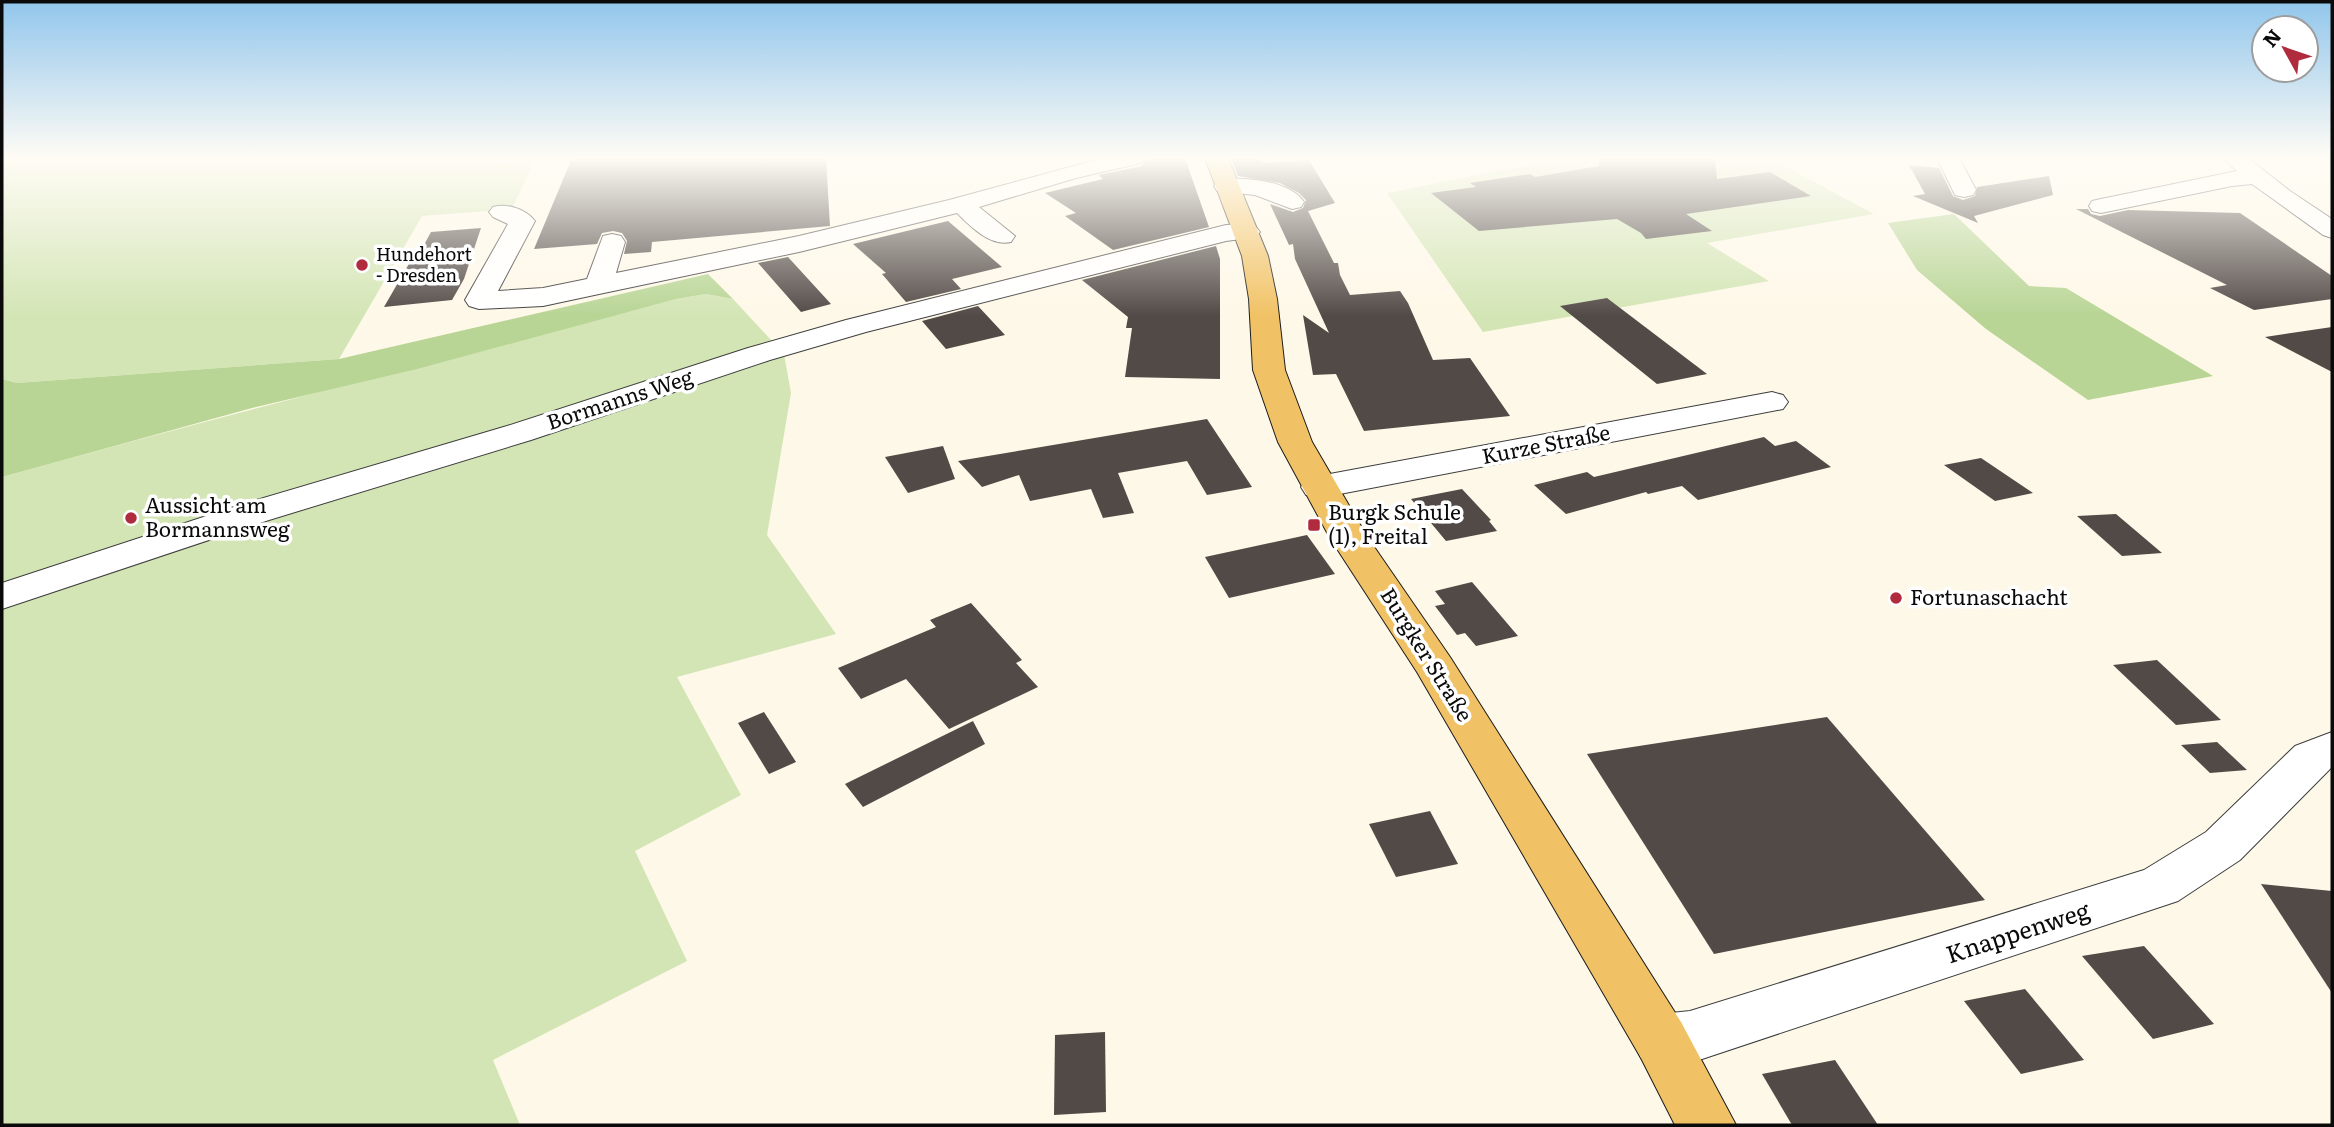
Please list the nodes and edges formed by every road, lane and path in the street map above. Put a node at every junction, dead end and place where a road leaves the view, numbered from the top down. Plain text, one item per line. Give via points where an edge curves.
1 (933, 211) edge
2 (969, 211) edge
3 (1238, 211) edge
4 (2304, 211) edge
5 (502, 212) dead end
6 (2332, 230) edge
7 (1247, 232) junction
8 (1002, 236) dead end
9 (612, 242) dead end
10 (599, 286) junction
11 (1772, 402) dead end
12 (1319, 487) junction
13 (2, 596) edge
14 (2332, 748) edge
15 (1661, 1040) junction
16 (1706, 1125) edge

1 - 10 street
2 - 8 street
3 - 7 main road, Burgker Straße
4 - 6 street
5 - 10 street via 522,221 478,300 543,297
7 - 12 main road, Burgker Straße via 1259,275 1272,381 1295,442
7 - 13 street, Bormanns Weg via 1226,233 856,326 256,512
9 - 10 street
11 - 12 street, Kurze Straße
12 - 15 main road, Burgker Straße via 1485,748
14 - 15 street, Knappenweg via 2311,758 2223,846 2160,886 1690,1037
15 - 16 main road, Burgker Straße

